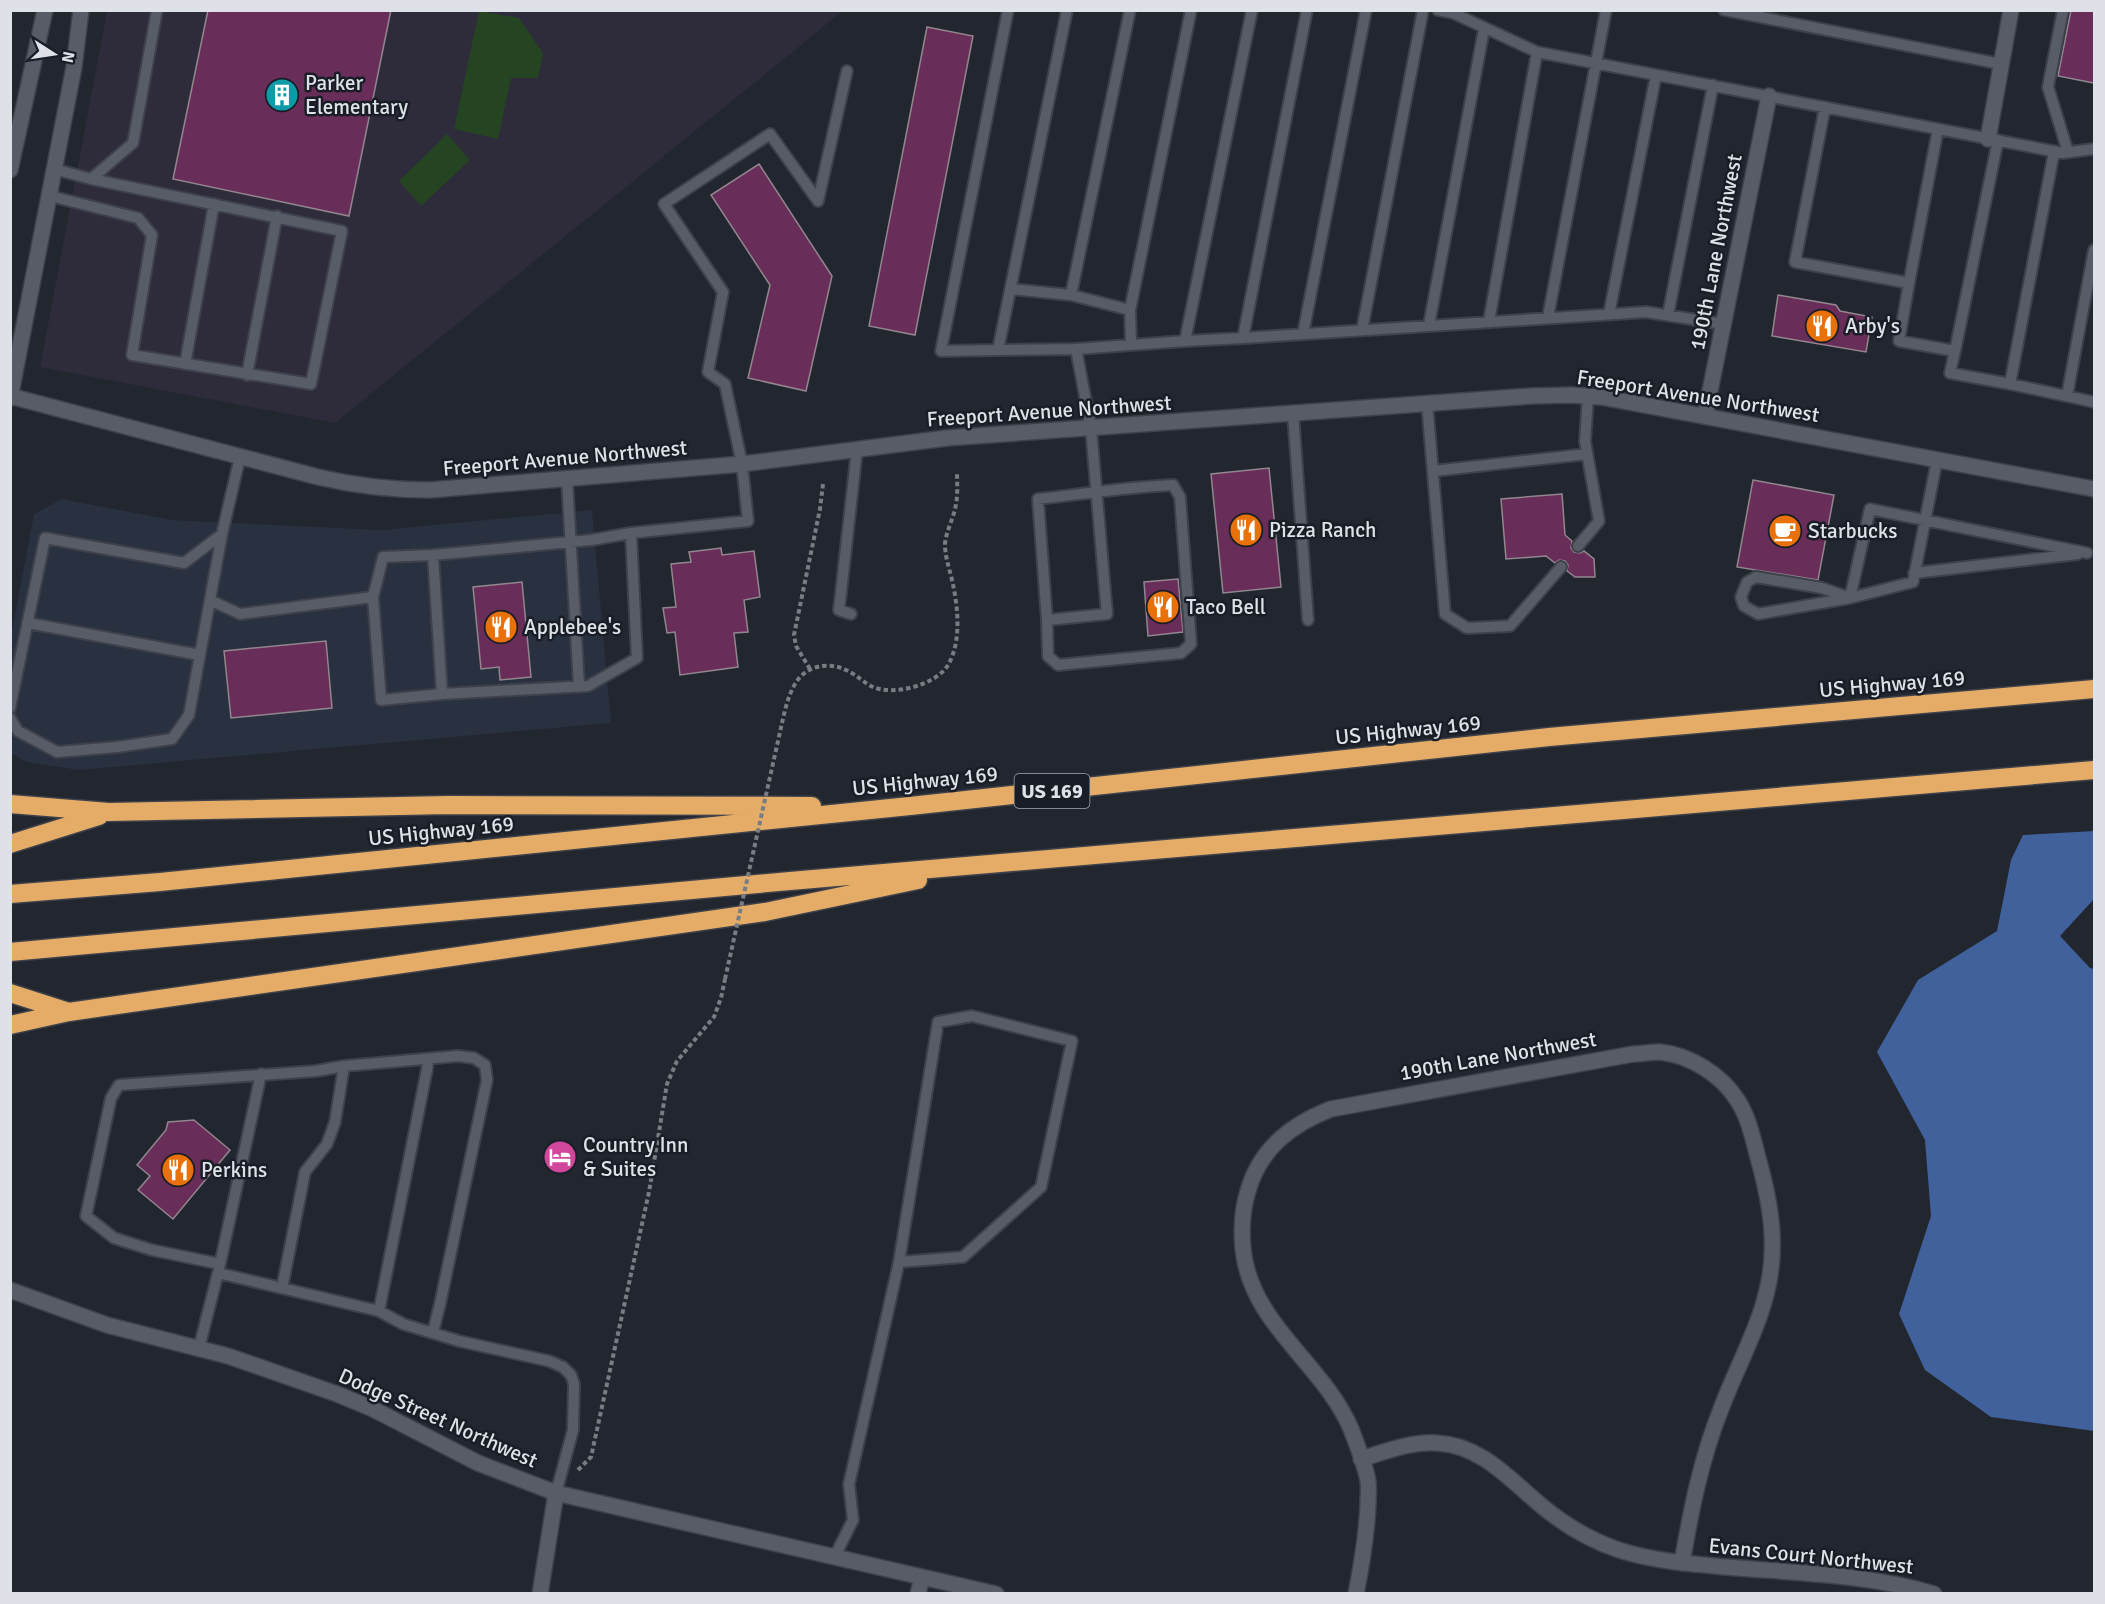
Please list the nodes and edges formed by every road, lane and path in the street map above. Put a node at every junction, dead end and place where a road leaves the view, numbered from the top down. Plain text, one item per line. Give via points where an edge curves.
1 (45, 10) edge
2 (81, 10) edge
3 (157, 10) edge
4 (1008, 10) edge
5 (1067, 10) edge
6 (1130, 10) edge
7 (1191, 10) edge
8 (1252, 10) edge
9 (1307, 10) edge
10 (1366, 10) edge
11 (1424, 10) edge
12 (1438, 10) edge
13 (1606, 10) edge
14 (1724, 10) edge
15 (2011, 10) edge
16 (2063, 10) edge
17 (1484, 29) junction
18 (1537, 52) junction
19 (1595, 63) junction
20 (2001, 64) junction
21 (847, 71) dead end
22 (1656, 75) junction
23 (1713, 85) junction
24 (1769, 96) junction
25 (1825, 107) junction
26 (1938, 129) junction
27 (1993, 140) junction
28 (2094, 149) edge
29 (2054, 152) junction
30 (2068, 153) junction
31 (54, 169) junction
32 (10, 170) edge
33 (91, 179) junction
34 (50, 195) junction
35 (214, 204) junction
36 (277, 216) junction
37 (2094, 250) edge
38 (1909, 283) junction
39 (1011, 289) junction
40 (1071, 296) junction
41 (1130, 310) junction
42 (1609, 314) junction
43 (1668, 315) junction
44 (1548, 317) junction
45 (1489, 321) junction
46 (1723, 324) junction
47 (1429, 325) junction
48 (1362, 330) junction
49 (1303, 334) junction
50 (1244, 338) junction
51 (1185, 341) junction
52 (1131, 345) junction
53 (1076, 349) junction
54 (999, 350) junction
55 (1955, 351) junction
56 (185, 364) junction
57 (247, 375) junction
58 (2010, 384) junction
59 (1588, 396) junction
60 (2067, 396) junction
61 (11, 397) edge
62 (2094, 402) edge
63 (1427, 404) junction
64 (1293, 413) junction
65 (1705, 416) junction
66 (1091, 428) junction
67 (857, 450) junction
68 (1587, 454) junction
69 (240, 457) junction
70 (1937, 460) junction
71 (742, 464) junction
72 (1433, 471) junction
73 (957, 472) dead end
74 (567, 479) junction
75 (823, 484) dead end
76 (2094, 489) edge
77 (1096, 492) junction
78 (1925, 519) junction
79 (631, 533) junction
80 (222, 534) junction
81 (571, 542) junction
82 (1578, 546) dead end
83 (2091, 553) edge
84 (433, 555) junction
85 (1561, 567) dead end
86 (1914, 573) junction
87 (373, 597) junction
88 (1850, 598) junction
89 (210, 600) junction
90 (851, 614) dead end
91 (1047, 620) junction
92 (1308, 620) dead end
93 (28, 624) junction
94 (200, 655) junction
95 (810, 669) junction
96 (579, 686) junction
97 (2094, 689) edge
98 (442, 694) junction
99 (10, 708) edge
100 (10, 718) edge
101 (2094, 770) edge
102 (10, 804) edge
103 (910, 806) junction
104 (109, 812) junction
105 (10, 844) edge
106 (998, 863) junction
107 (10, 894) edge
108 (10, 952) edge
109 (10, 993) edge
110 (69, 1012) junction
111 (10, 1025) edge
112 (429, 1059) junction
113 (344, 1066) junction
114 (261, 1074) junction
115 (899, 1262) junction
116 (219, 1268) junction
117 (282, 1288) junction
118 (10, 1290) edge
119 (379, 1311) junction
120 (433, 1332) junction
121 (199, 1348) junction
122 (1361, 1459) junction
123 (556, 1493) junction
124 (835, 1556) junction
125 (1682, 1563) junction
126 (922, 1577) junction
127 (540, 1593) edge
128 (918, 1593) edge
129 (996, 1593) edge
130 (1356, 1593) edge
131 (1934, 1593) edge

1 - 32 street
2 - 31 street
3 - 33 lane via 133,143
4 - 54 lane via 941,351
5 - 39 lane
6 - 40 lane
7 - 41 lane
8 - 51 lane
9 - 50 lane
10 - 49 lane
11 - 48 lane
12 - 17 lane
13 - 19 lane
14 - 20 lane
15 - 20 street
16 - 30 lane via 2048,87
17 - 18 lane
17 - 47 lane
18 - 19 lane
18 - 45 lane
19 - 22 lane
19 - 44 lane
20 - 27 street
21 - 71 lane via 818,201 770,134 664,204 723,292 708,372 725,384
22 - 23 lane
22 - 42 lane
23 - 24 lane
23 - 43 lane
24 - 25 lane
24 - 46 street, 190th Lane Northwest
25 - 26 lane
25 - 38 lane via 1795,262
26 - 27 lane
26 - 38 lane
27 - 29 lane
27 - 55 lane
28 - 30 lane
29 - 30 lane
29 - 58 lane
31 - 33 lane
31 - 34 street
33 - 35 lane
34 - 56 lane via 138,218 152,235 132,355
34 - 61 street
35 - 36 lane
35 - 56 lane
36 - 57 lane
36 - 57 lane via 342,231 311,384
37 - 60 lane
38 - 55 lane via 1899,341
39 - 40 lane
39 - 54 lane
40 - 41 lane
41 - 52 lane
42 - 43 lane
42 - 44 lane
43 - 46 lane
44 - 45 lane
45 - 47 lane
46 - 65 street, 190th Lane Northwest
47 - 48 lane
48 - 49 lane
49 - 50 lane
50 - 51 lane
51 - 52 lane
52 - 53 lane
53 - 54 lane
53 - 66 lane
55 - 58 lane via 1950,373
56 - 57 lane
58 - 60 lane
59 - 63 street, Freeport Avenue Northwest
59 - 65 street, Freeport Avenue Northwest
59 - 68 lane
60 - 62 lane
61 - 69 street, Freeport Avenue Northwest
63 - 64 street, Freeport Avenue Northwest
63 - 72 lane
64 - 66 street, Freeport Avenue Northwest
64 - 92 lane
65 - 70 street, Freeport Avenue Northwest
66 - 67 street, Freeport Avenue Northwest via 947,438
66 - 77 lane
67 - 71 street, Freeport Avenue Northwest
67 - 90 lane via 839,610
68 - 72 lane
68 - 82 lane via 1599,521
69 - 74 street, Freeport Avenue Northwest via 327,480 394,490
69 - 80 lane
70 - 76 street, Freeport Avenue Northwest
70 - 78 lane
71 - 74 street, Freeport Avenue Northwest
71 - 79 lane via 748,521
72 - 85 lane via 1444,614 1467,628 1510,626
73 - 95 path via 956,504 945,541 956,606 957,639 948,666 923,684 897,690 874,688 846,669 830,664
74 - 81 lane
75 - 95 path via 794,635
77 - 91 lane via 1038,499
77 - 91 lane via 1107,614
77 - 91 lane via 1173,485 1180,497 1191,645 1180,653 1058,665 1048,656
78 - 83 lane
78 - 86 lane
78 - 88 lane via 1870,509
79 - 81 lane
79 - 96 lane via 637,658 588,686
80 - 89 lane
80 - 93 lane via 184,563 45,538
81 - 84 lane
81 - 96 lane
83 - 86 lane
84 - 87 lane via 382,557
84 - 98 lane
86 - 88 lane via 1913,582
87 - 89 lane via 240,614
87 - 98 lane via 381,700
88 - 88 lane via 1758,614 1744,606 1741,597 1747,582 1756,577 1822,588
89 - 94 lane
93 - 94 lane
93 - 99 lane
94 - 100 lane via 189,715 172,739 57,752 18,732
95 - 123 path, bridge via 795,682 782,723 721,998 714,1017 677,1061 667,1084 649,1192 591,1457
96 - 98 lane
97 - 103 highway, US Highway 169 / US 169 via 1549,737
101 - 106 highway
102 - 104 highway
103 - 104 highway via 448,805
103 - 107 highway, US Highway 169 / US 169
104 - 105 highway
106 - 108 highway
106 - 110 highway via 765,912
109 - 110 highway
110 - 111 highway
112 - 113 lane
112 - 119 lane
112 - 120 lane via 474,1058 485,1065 487,1080
113 - 114 lane
113 - 117 lane via 335,1122 327,1143 305,1172
114 - 116 lane
114 - 116 lane via 119,1085 111,1098 86,1216 114,1238
115 - 115 lane via 938,1022 972,1016 1072,1041 1041,1187 963,1257
115 - 124 lane via 849,1484 853,1520
116 - 117 lane
116 - 121 lane
117 - 119 lane
118 - 121 street, Dodge Street Northwest via 107,1325
119 - 120 lane via 403,1324
120 - 123 lane via 549,1361 563,1366 571,1375 573,1430
121 - 123 street, Dodge Street Northwest via 337,1394 478,1463
122 - 125 street, Evans Court Northwest via 1417,1444 1458,1446 1480,1455 1545,1509 1593,1539 1618,1550
122 - 125 street, 190th Lane Northwest via 1338,1404 1252,1289 1241,1230 1244,1202 1251,1178 1274,1144 1309,1118 1331,1109 1388,1097 1633,1054 1660,1052 1685,1059 1707,1069 1739,1101 1763,1174 1774,1231 1768,1288 1709,1441
122 - 130 street, 190th Lane Northwest via 1368,1482 1368,1518
123 - 124 street, Dodge Street Northwest
123 - 127 street
124 - 126 street, Dodge Street Northwest
125 - 131 street, Evans Court Northwest via 1845,1577
126 - 128 street
126 - 129 street, Dodge Street Northwest

